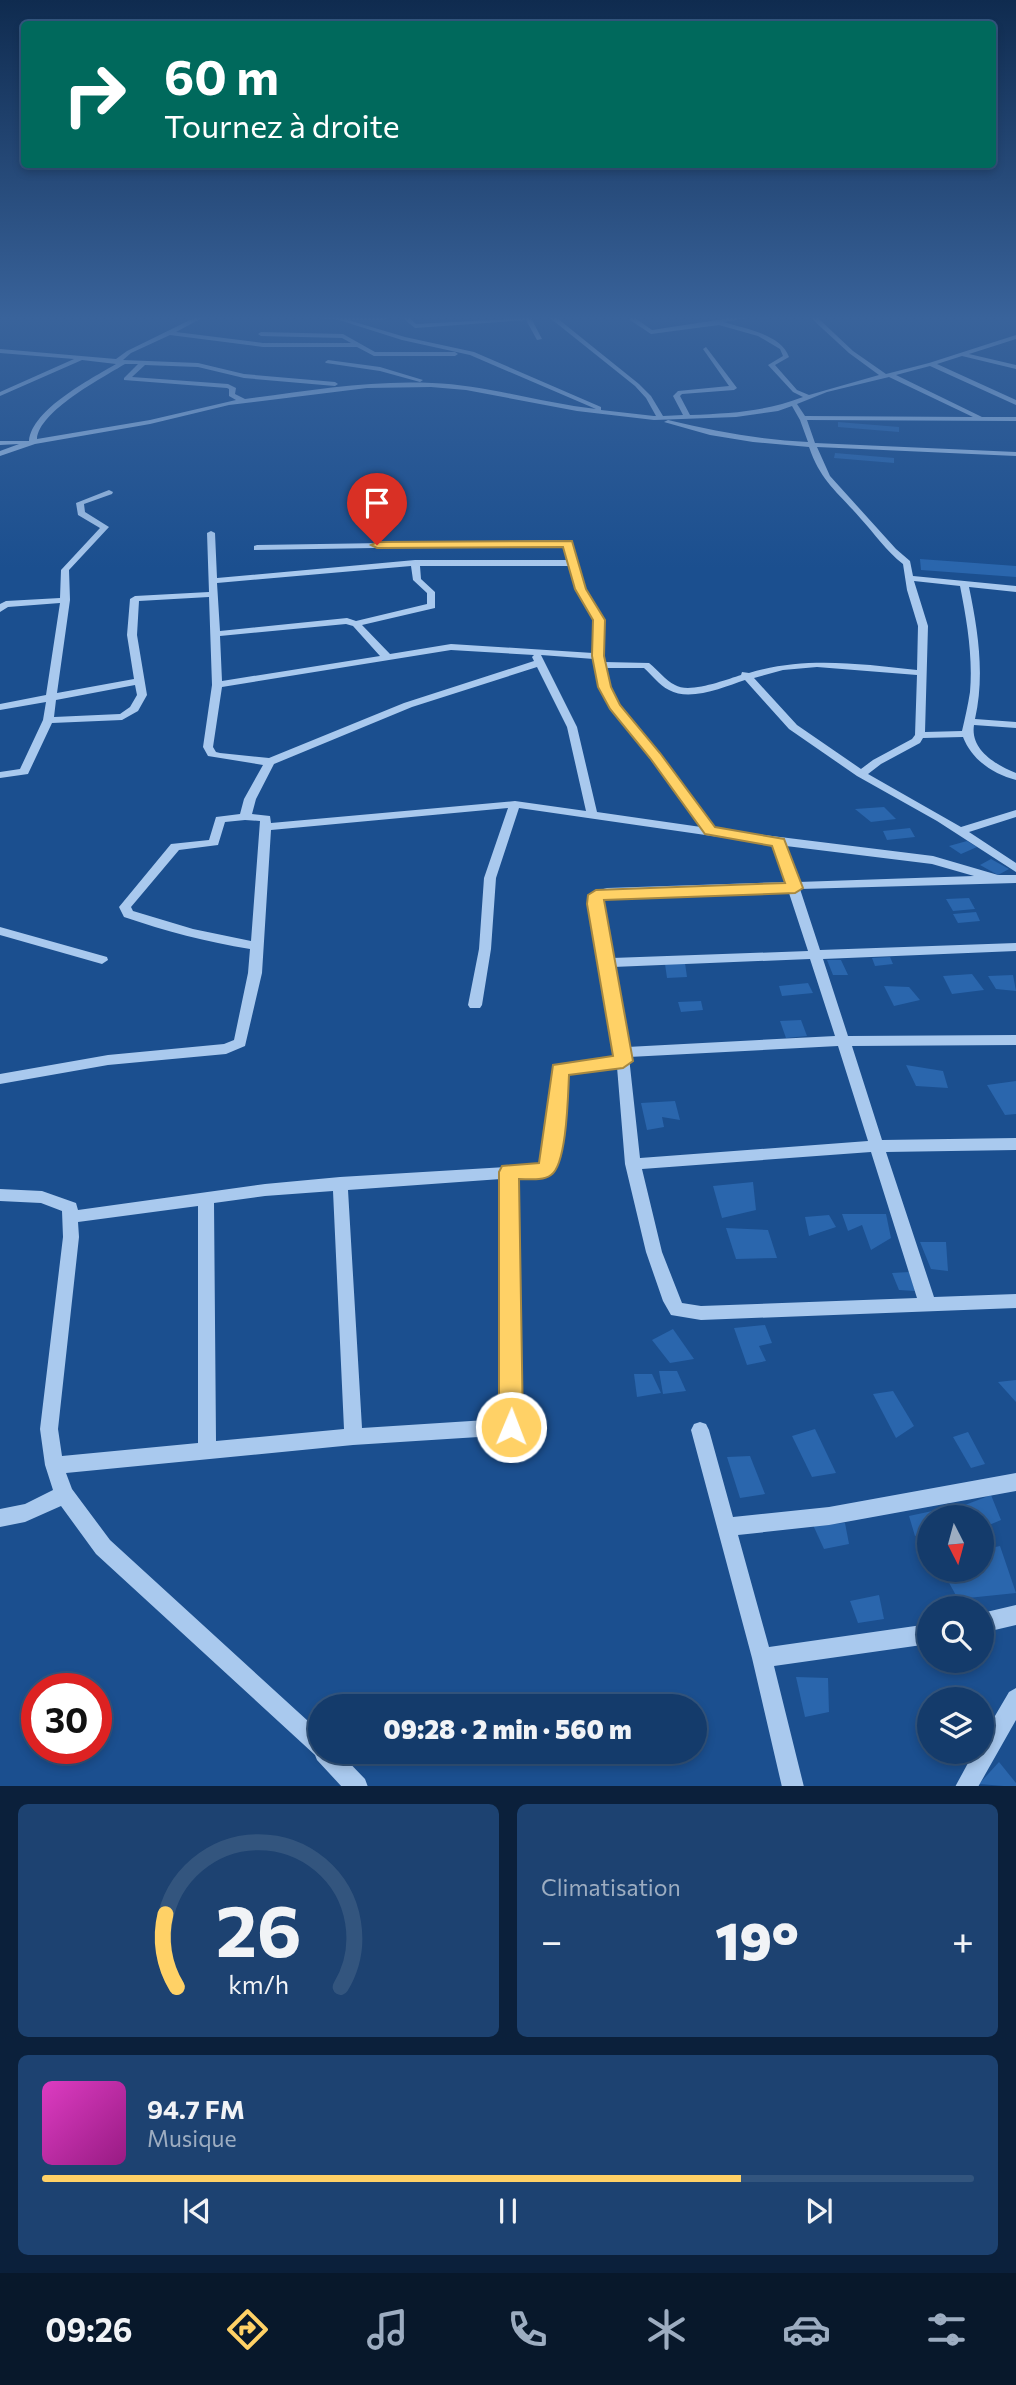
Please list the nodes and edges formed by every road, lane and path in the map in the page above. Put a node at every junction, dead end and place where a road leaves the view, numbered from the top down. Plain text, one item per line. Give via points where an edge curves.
1 (62, 401) edge
2 (242, 401) edge
3 (533, 401) edge
4 (583, 401) edge
5 (651, 401) edge
6 (679, 401) edge
7 (801, 401) edge
8 (943, 401) edge
9 (794, 404) junction
10 (612, 414) junction
11 (658, 418) junction
12 (688, 418) junction
13 (805, 418) junction
14 (982, 419) junction
15 (1016, 419) edge
16 (31, 442) junction
17 (0, 443) edge
18 (811, 444) junction
19 (0, 454) edge
20 (1016, 454) edge
21 (109, 492) dead end
22 (211, 533) dead end
23 (257, 548) dead end
24 (571, 562) junction
25 (415, 563) junction
26 (909, 578) junction
27 (964, 584) junction
28 (214, 588) junction
29 (1016, 589) edge
30 (65, 600) junction
31 (0, 609) edge
32 (356, 624) junction
33 (215, 634) junction
34 (534, 650) junction
35 (386, 656) junction
36 (599, 661) junction
37 (539, 663) junction
38 (922, 673) junction
39 (746, 674) junction
40 (139, 681) junction
41 (217, 685) junction
42 (51, 698) junction
43 (0, 706) edge
44 (48, 720) junction
45 (1016, 725) edge
46 (968, 728) junction
47 (920, 735) junction
48 (269, 762) junction
49 (861, 774) junction
50 (0, 775) edge
51 (1016, 777) edge
52 (515, 804) junction
53 (1016, 813) edge
54 (592, 814) junction
55 (246, 817) junction
56 (268, 827) junction
57 (710, 831) junction
58 (961, 831) junction
59 (779, 842) junction
60 (1016, 867) edge
61 (998, 879) junction
62 (1016, 879) edge
63 (795, 888) junction
64 (0, 931) edge
65 (258, 946) junction
66 (1016, 947) edge
67 (814, 953) junction
68 (103, 960) dead end
69 (606, 963) junction
70 (475, 1005) dead end
71 (1016, 1040) edge
72 (843, 1041) junction
73 (622, 1057) junction
74 (0, 1080) edge
75 (1016, 1144) edge
76 (874, 1146) junction
77 (634, 1164) junction
78 (509, 1172) junction
79 (340, 1183) junction
80 (0, 1195) edge
81 (206, 1198) junction
82 (72, 1217) junction
83 (1016, 1301) edge
84 (928, 1305) junction
85 (700, 1430) dead end
86 (353, 1437) junction
87 (207, 1451) junction
88 (54, 1465) junction
89 (1016, 1482) edge
90 (64, 1494) junction
91 (0, 1518) edge
92 (725, 1527) junction
93 (1016, 1615) edge
94 (994, 1620) edge
95 (917, 1636) edge
96 (762, 1658) junction
97 (1016, 1699) edge
98 (308, 1735) edge
99 (336, 1764) edge
100 (356, 1786) edge
101 (793, 1786) edge
102 (967, 1786) edge

1 - 16 street via 33,430
2 - 16 street
3 - 10 street
4 - 10 street
5 - 11 street
6 - 12 street
7 - 9 street
8 - 14 street
9 - 12 street
9 - 13 street
10 - 11 street
11 - 12 street
11 - 18 street via 712,435
13 - 14 street
13 - 18 street
14 - 15 street
16 - 17 street
16 - 19 street
18 - 20 street
18 - 26 street via 831,484 892,553 907,563
21 - 30 street via 80,503 81,513 105,527 65,570
22 - 28 street
23 - 24 street via 565,542
24 - 25 street
24 - 36 street via 599,620
25 - 28 street
25 - 32 street via 417,580 431,592 432,606
26 - 27 street
26 - 38 street via 923,626
27 - 29 street
27 - 46 street via 974,634
28 - 33 street
28 - 40 street via 135,599 130,619
30 - 31 street via 6,604
30 - 42 street
32 - 33 street via 338,620
32 - 35 street
33 - 41 street
34 - 35 street via 451,647
34 - 36 street
34 - 37 street
35 - 41 street
36 - 39 street via 646,665 669,687 680,691 715,686
36 - 57 street via 614,707
37 - 48 street via 408,705
37 - 54 street via 572,727
38 - 39 street via 786,666
38 - 47 street
39 - 49 street via 793,727
40 - 42 street
40 - 44 street via 142,699 126,716
41 - 48 street via 209,751
42 - 43 street
42 - 44 street
44 - 50 street via 24,772
45 - 46 street
46 - 47 street
46 - 51 street via 974,750
47 - 49 street
48 - 55 street
49 - 58 street
52 - 54 street
52 - 56 street
52 - 70 street via 490,878
53 - 58 street
54 - 57 street
55 - 56 street via 266,818
55 - 65 street via 220,819 214,842 175,847 125,907 128,914 146,920 211,939
56 - 65 street via 261,866
57 - 59 street
58 - 60 street
59 - 61 street via 933,860
59 - 63 street
61 - 62 street
61 - 63 street
63 - 67 street
63 - 69 street via 596,895
64 - 68 street
65 - 74 street via 238,1045 108,1060
66 - 67 street
67 - 69 street
67 - 72 street
69 - 73 street
71 - 72 street
72 - 73 street
72 - 76 street
73 - 77 street
73 - 78 street via 560,1069 548,1167
75 - 76 street
76 - 77 street
76 - 84 street
77 - 84 street via 654,1252 677,1310 701,1314
78 - 79 street
78 - 86 street via 511,1427
79 - 81 street
79 - 86 street
80 - 82 street via 57,1201 70,1208
81 - 82 street
81 - 87 street
82 - 88 street via 50,1429
83 - 84 street
85 - 92 street
86 - 87 street
87 - 88 street
88 - 90 street
89 - 92 street via 830,1516
90 - 91 street via 37,1510
90 - 98 street via 103,1547
92 - 96 street
93 - 94 street
95 - 96 street
96 - 101 street
97 - 102 street
99 - 100 street

